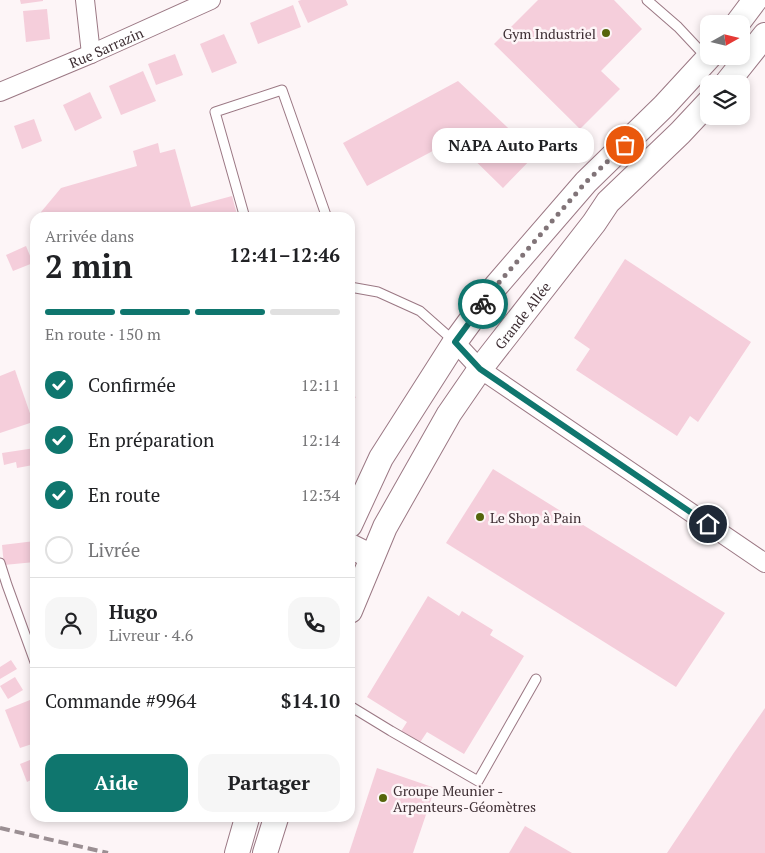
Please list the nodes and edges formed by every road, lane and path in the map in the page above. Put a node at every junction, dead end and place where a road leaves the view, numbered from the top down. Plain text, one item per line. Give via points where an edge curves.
1 (85, 0) edge
2 (211, 0) edge
3 (647, 0) edge
4 (755, 0) edge
5 (744, 15) edge
6 (765, 35) edge
7 (700, 49) edge
8 (91, 54) junction
9 (702, 65) edge
10 (715, 65) edge
11 (723, 75) edge
12 (733, 75) edge
13 (0, 92) edge
14 (700, 111) edge
15 (586, 182) junction
16 (608, 202) junction
17 (243, 212) edge
18 (325, 212) edge
19 (355, 286) edge
20 (455, 342) junction
21 (480, 369) junction
22 (355, 514) edge
23 (355, 548) edge
24 (372, 557) junction
25 (0, 563) edge
26 (765, 563) edge
27 (355, 599) edge
28 (30, 648) edge
29 (536, 679) dead end
30 (355, 709) edge
31 (246, 822) edge
32 (275, 822) edge
33 (237, 853) edge
34 (265, 853) edge

1 - 8 street
2 - 8 street, Rue Sarrazin
3 - 7 lane
4 - 5 street
6 - 12 street
8 - 13 street, Rue Sarrazin
9 - 15 street
10 - 11 street
14 - 16 street, Grande Allée
15 - 16 street
15 - 20 street via 496,286
16 - 21 street, Grande Allée
17 - 18 lane via 215,112 282,90
19 - 20 lane via 378,292 420,311
20 - 21 street
20 - 22 street via 381,458
21 - 24 street, Grande Allée via 437,434 385,527
21 - 26 street
23 - 24 street
24 - 27 street, Grande Allée
25 - 28 lane
29 - 30 lane via 478,782
31 - 33 street
32 - 34 street

